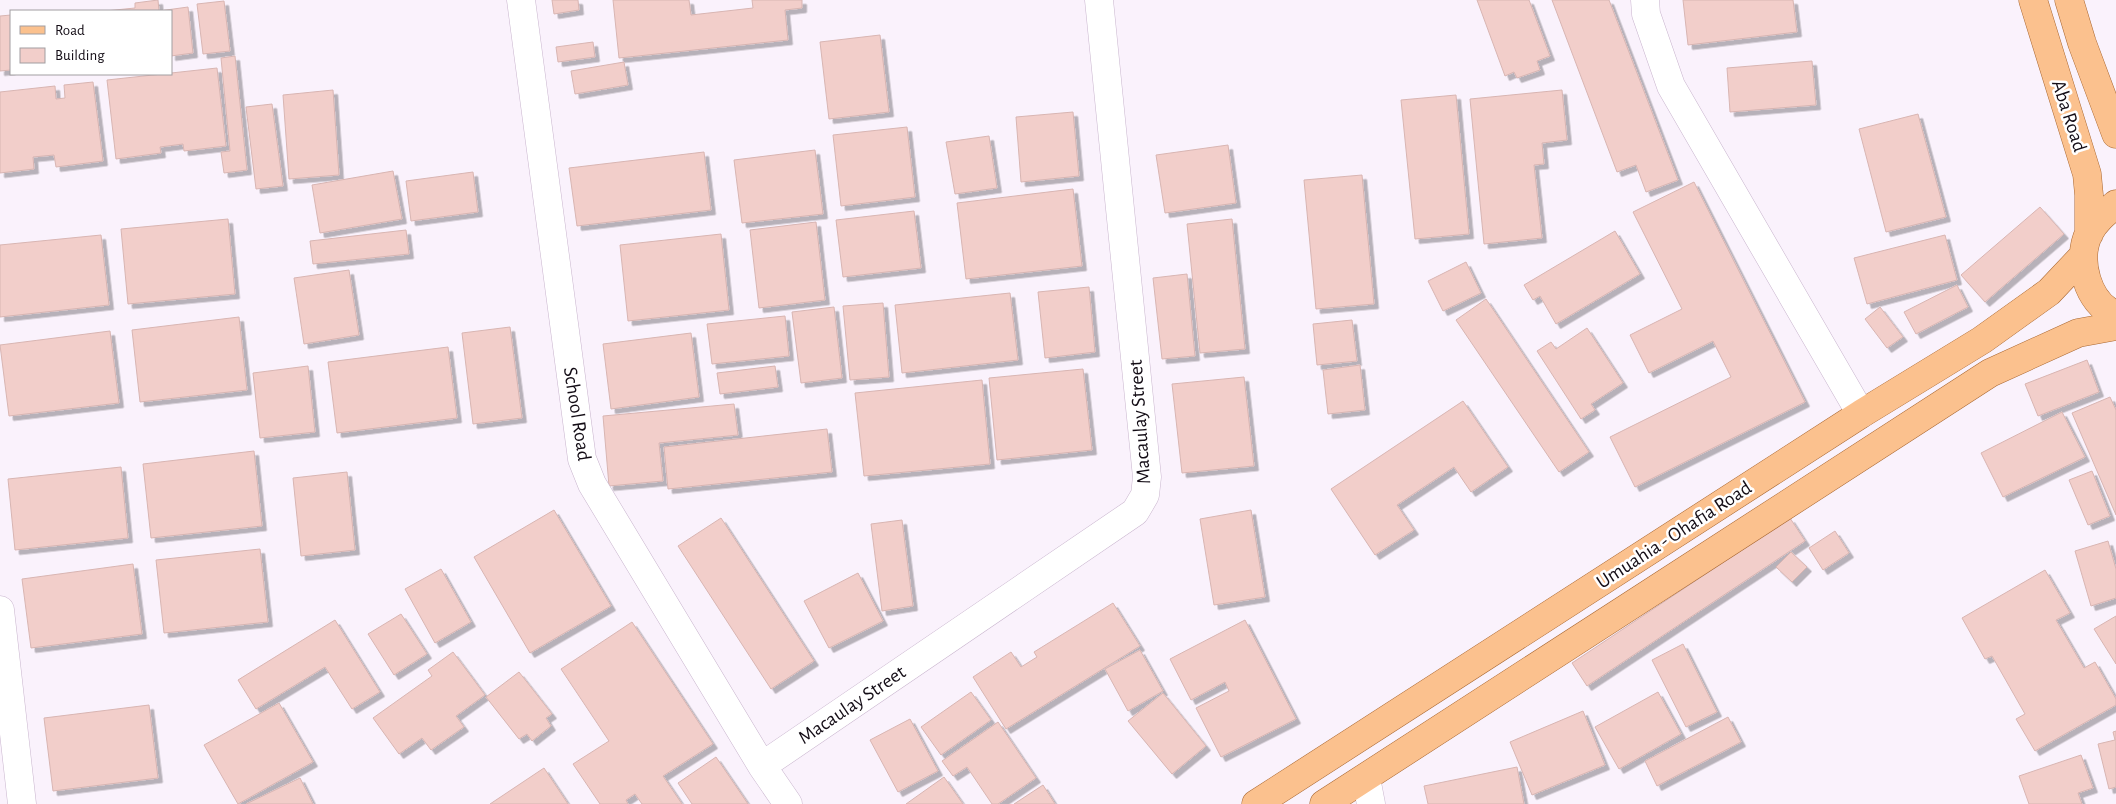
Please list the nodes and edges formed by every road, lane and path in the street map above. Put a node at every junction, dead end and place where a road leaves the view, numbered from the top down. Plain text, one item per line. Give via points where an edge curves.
1 (521, 0) edge
2 (1099, 0) edge
3 (1645, 0) edge
4 (2033, 0) edge
5 (2069, 0) edge
6 (2116, 134) edge
7 (2116, 204) edge
8 (2086, 245) junction
9 (2116, 316) edge
10 (2116, 326) edge
11 (1861, 414) junction
12 (0, 610) edge
13 (762, 766) junction
14 (1366, 778) junction
15 (22, 804) edge
16 (788, 804) edge
17 (1256, 804) edge
18 (1324, 804) edge
19 (1371, 804) edge

1 - 13 street, School Road via 582,459 592,484
2 - 13 street, Macaulay Street via 1147,476 1145,495 1134,512
3 - 11 street via 1646,14 1672,86
4 - 8 main road, Aba Road via 2087,174
5 - 6 main road, Aba Road
7 - 8 main road, Umuahia - Ohafia Road via 2100,217
8 - 9 main road, Aba Road via 2086,278 2096,298
8 - 11 main road, Umuahia - Ohafia Road via 2049,292 1982,340
10 - 14 main road, Umuahia - Ohafia Road via 2078,333 1990,373
11 - 17 main road, Umuahia - Ohafia Road
12 - 15 street
13 - 16 street, School Road
14 - 18 main road, Umuahia - Ohafia Road
14 - 19 street

